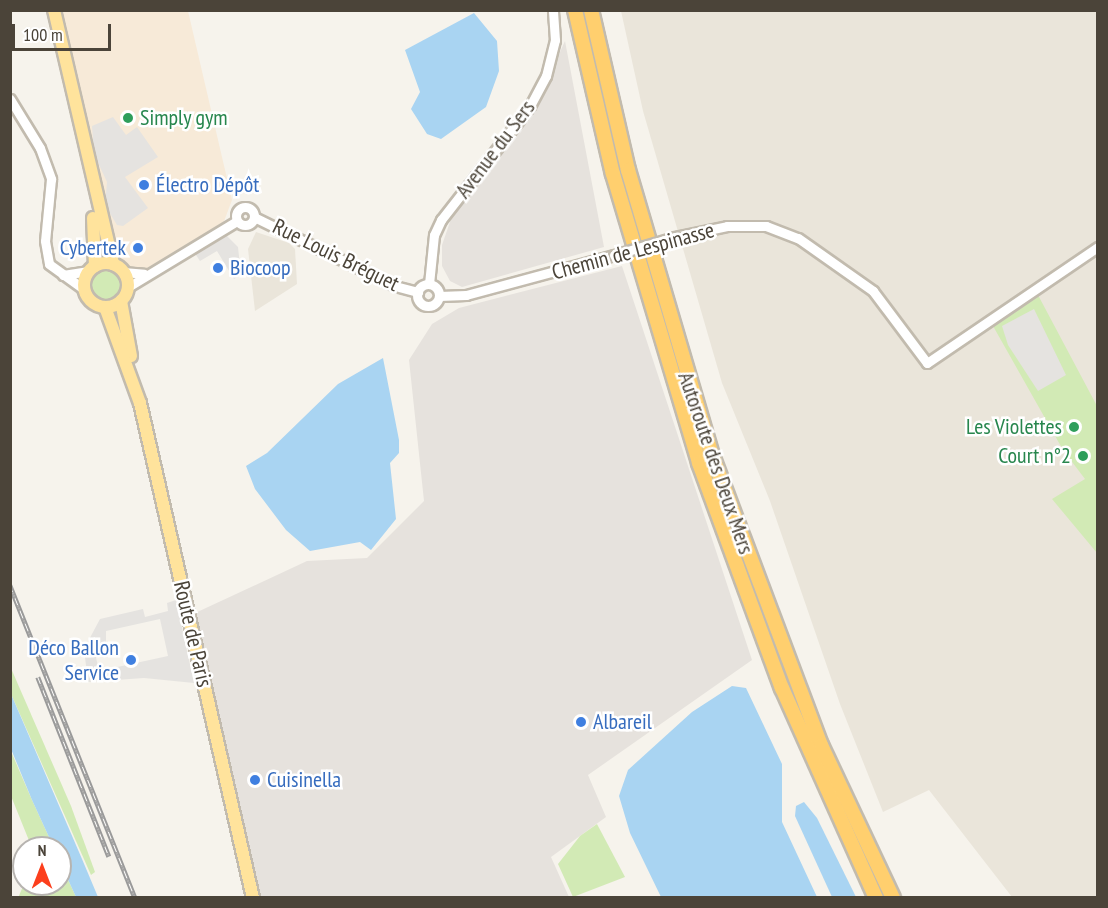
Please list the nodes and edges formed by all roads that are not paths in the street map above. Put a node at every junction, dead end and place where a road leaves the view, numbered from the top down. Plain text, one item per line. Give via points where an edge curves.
1 (54, 10) edge
2 (553, 10) edge
3 (575, 10) edge
4 (591, 10) edge
5 (10, 99) edge
6 (90, 178) junction
7 (254, 217) junction
8 (237, 221) junction
9 (1098, 247) edge
10 (118, 268) junction
11 (92, 269) junction
12 (144, 274) junction
13 (63, 275) junction
14 (429, 284) junction
15 (128, 287) junction
16 (85, 290) junction
17 (418, 292) junction
18 (439, 296) junction
19 (121, 301) junction
20 (105, 307) junction
21 (131, 371) junction
22 (253, 897) edge
23 (876, 897) edge
24 (892, 897) edge

1 - 6 main road
2 - 14 street, Avenue du Sers via 555,40 546,76 530,106 441,220 434,235
3 - 23 highway, Autoroute des Deux Mers via 613,174 699,463 782,688
4 - 24 highway, Autoroute des Deux Mers via 628,170 713,458 821,745
5 - 13 street via 48,168 52,204 45,250 52,269
6 - 10 main road
6 - 11 main road
7 - 8 street, Rue Louis Bréguet via 248,224
7 - 8 street, Rue Louis Bréguet via 251,209 242,208
7 - 17 street, Rue Louis Bréguet via 395,286
8 - 12 street, Rue Louis Bréguet
9 - 18 street, Chemin de Lespinasse, bridge via 927,363 873,291 792,236 766,226 738,226 675,237 466,295
10 - 11 main road
10 - 12 street
10 - 15 main road
11 - 13 street
11 - 16 main road
12 - 15 street, Rue Louis Bréguet
13 - 16 street
14 - 17 street
14 - 18 street
15 - 19 main road
16 - 20 main road via 94,303
17 - 18 street, Rue Louis Bréguet via 425,305
19 - 20 main road
19 - 21 main road, Route de Paris
20 - 21 main road, Route de Paris
21 - 22 main road, Route de Paris

